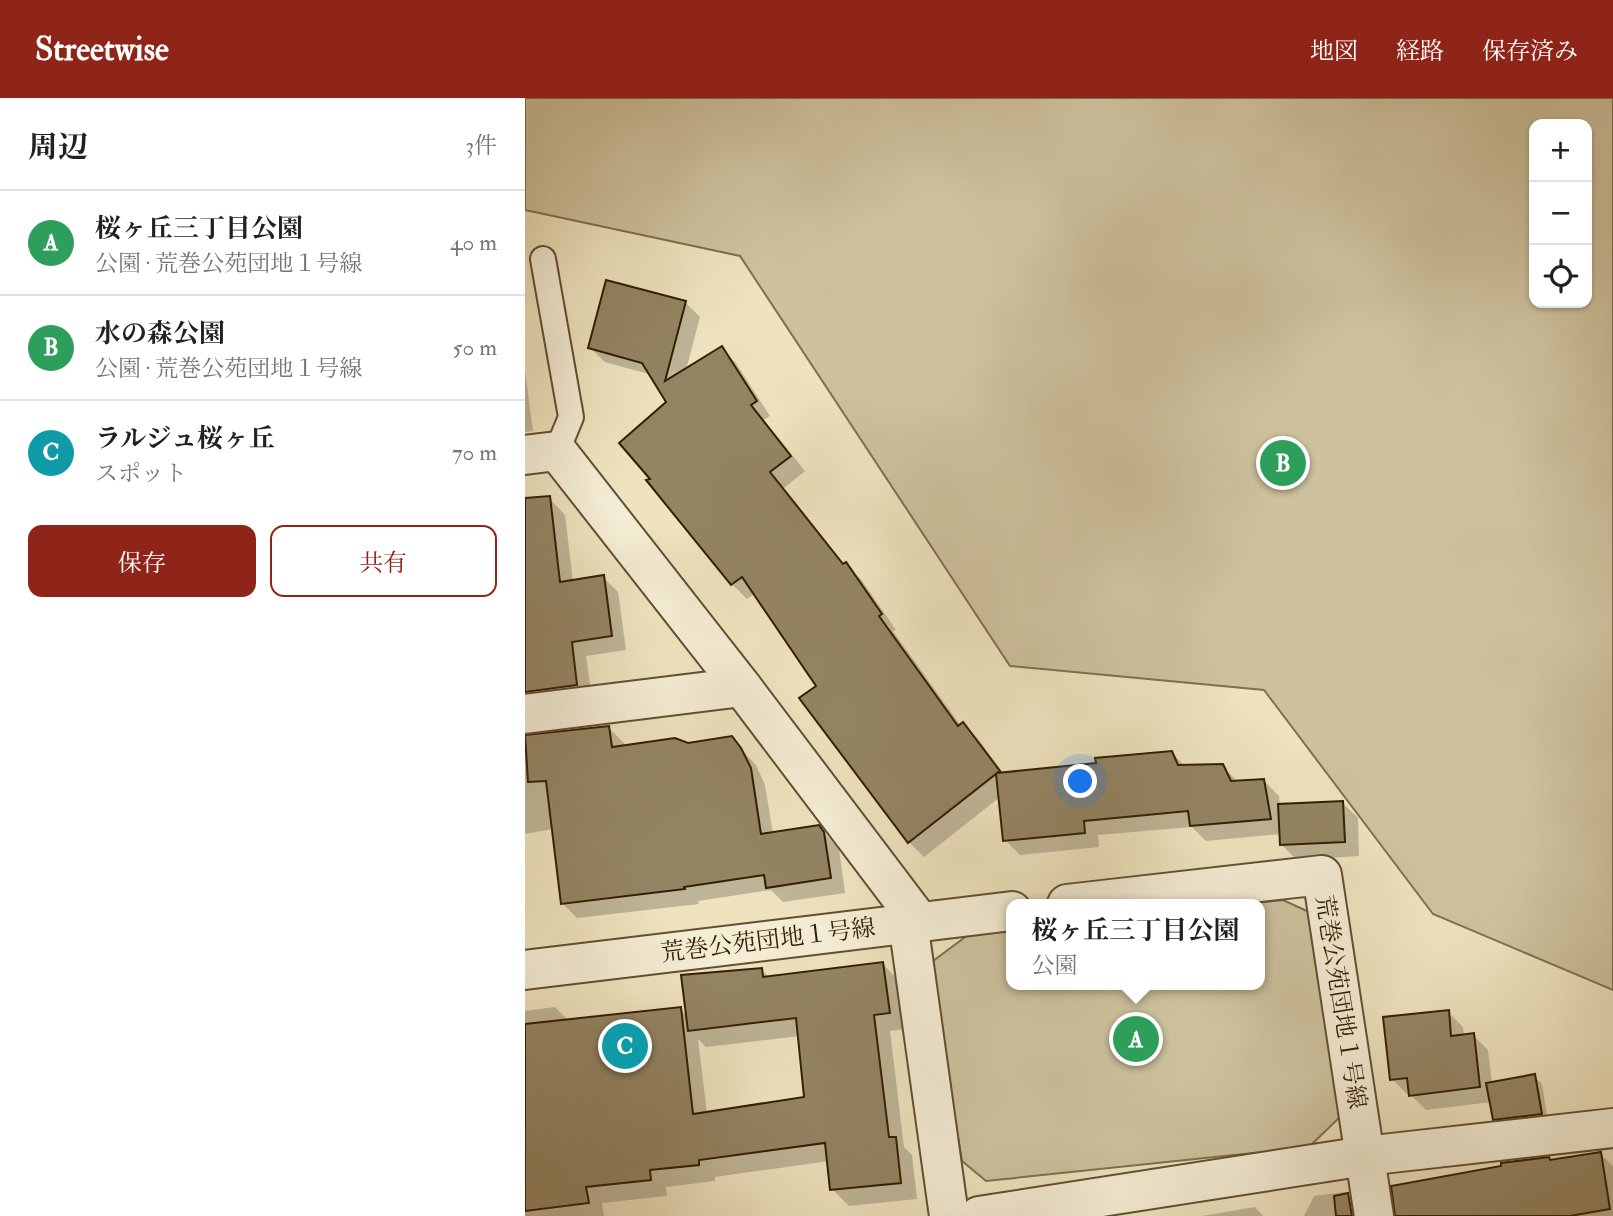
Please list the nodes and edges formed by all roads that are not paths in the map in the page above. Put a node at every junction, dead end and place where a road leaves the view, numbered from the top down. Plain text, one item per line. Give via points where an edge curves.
1 (543, 259) dead end
2 (541, 453) edge
3 (742, 687) junction
4 (525, 713) edge
5 (1111, 899) edge
6 (1006, 912) edge
7 (914, 922) junction
8 (525, 970) edge
9 (1613, 1128) edge
10 (1365, 1156) junction
11 (949, 1216) edge
12 (979, 1216) edge
13 (1374, 1216) edge

1 - 2 lane via 571,417
2 - 3 street
3 - 4 street
3 - 7 street
5 - 10 street, 荒巻公苑団地１号線 via 1322,875
6 - 7 street, 荒巻公苑団地１号線
7 - 8 street, 荒巻公苑団地１号線
7 - 11 street
9 - 10 street
10 - 12 street
10 - 13 street, 荒巻公苑団地１号線

